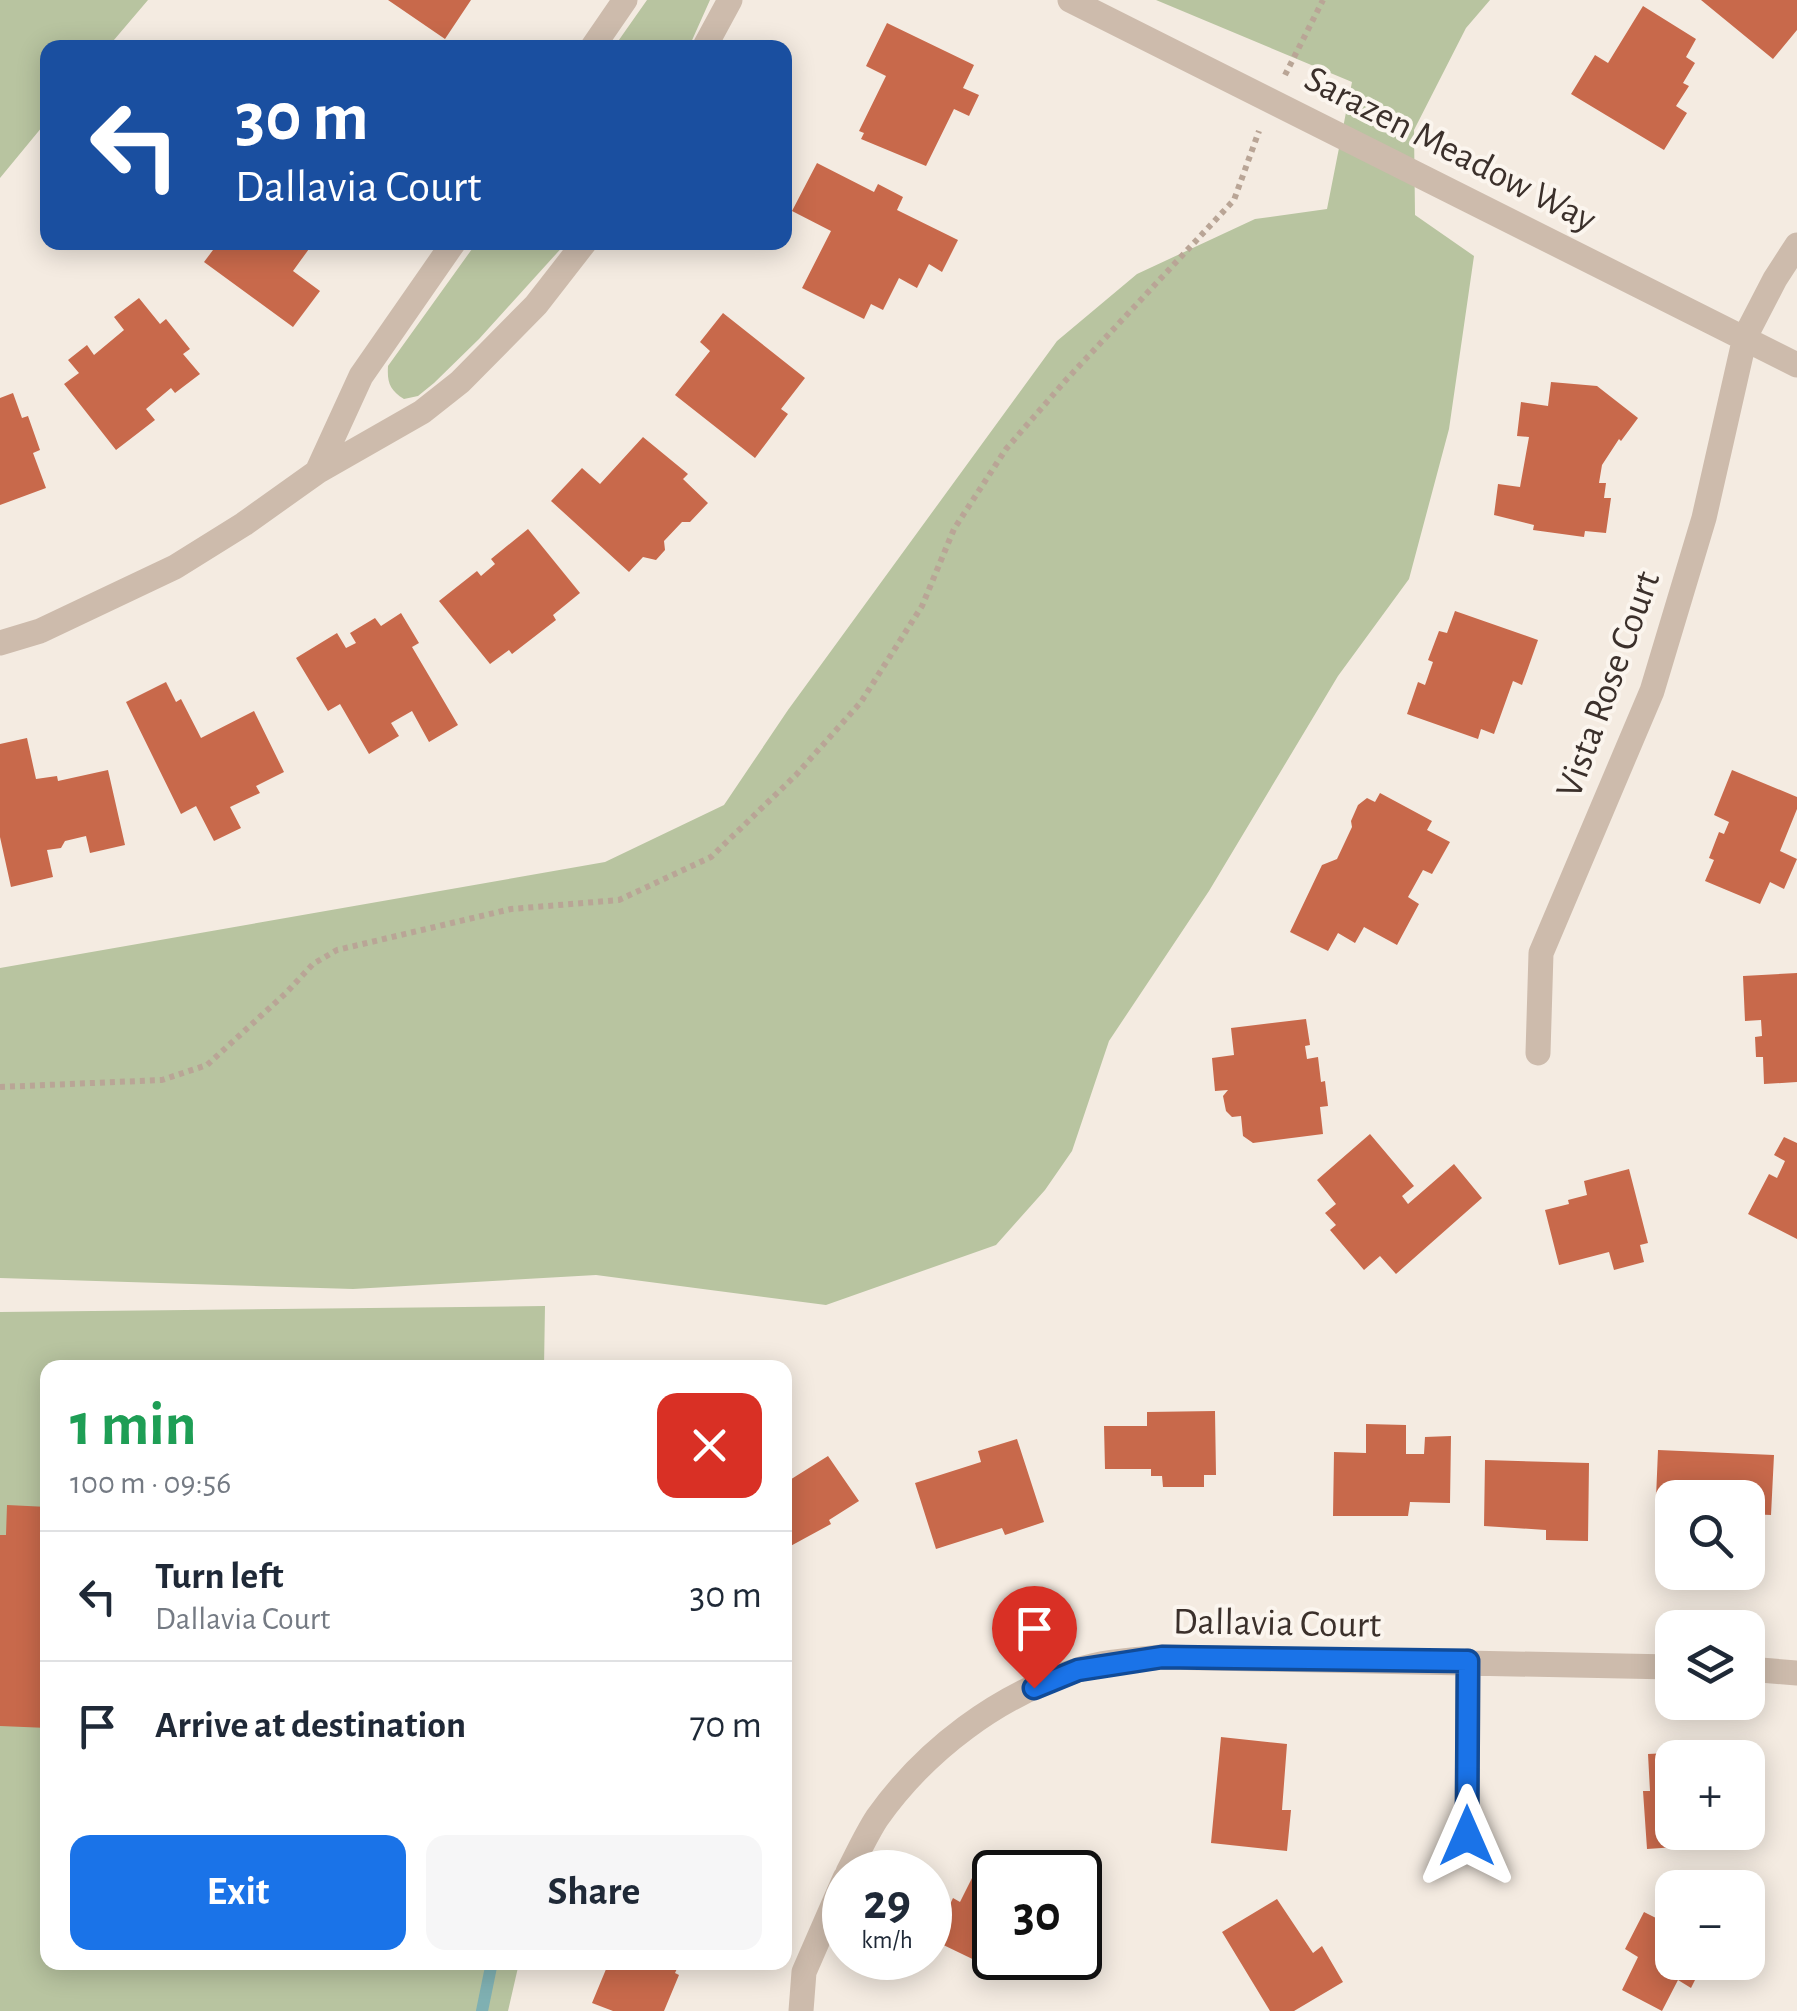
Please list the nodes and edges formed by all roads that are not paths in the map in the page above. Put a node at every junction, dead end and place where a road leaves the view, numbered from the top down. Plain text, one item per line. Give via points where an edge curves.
1 (625, 0) edge
2 (730, 0) edge
3 (1070, 0) edge
4 (598, 40) edge
5 (708, 40) edge
6 (1797, 245) edge
7 (448, 250) edge
8 (579, 250) edge
9 (1745, 338) junction
10 (1797, 365) edge
11 (317, 472) junction
12 (0, 644) edge
13 (1538, 1053) dead end
14 (1468, 1661) junction
15 (1655, 1666) edge
16 (1765, 1670) edge
17 (1797, 1673) edge
18 (1467, 1836) dead end
19 (859, 1850) edge
20 (822, 1930) edge
21 (801, 2011) edge

1 - 4 street
2 - 5 street
3 - 9 street, Sarazen Meadow Way
6 - 9 street, Vista Rose Court
7 - 11 street via 361,376
8 - 11 street via 460,382 422,412
9 - 10 street, Sarazen Meadow Way
9 - 13 street, Vista Rose Court via 1704,518 1652,691 1541,953
11 - 12 street via 175,567
14 - 15 street, Dallavia Court
14 - 18 street
14 - 19 street, Dallavia Court via 1162,1657 1078,1670 1000,1704 952,1738 906,1781
16 - 17 street
20 - 21 street, Dallavia Court via 804,1972

